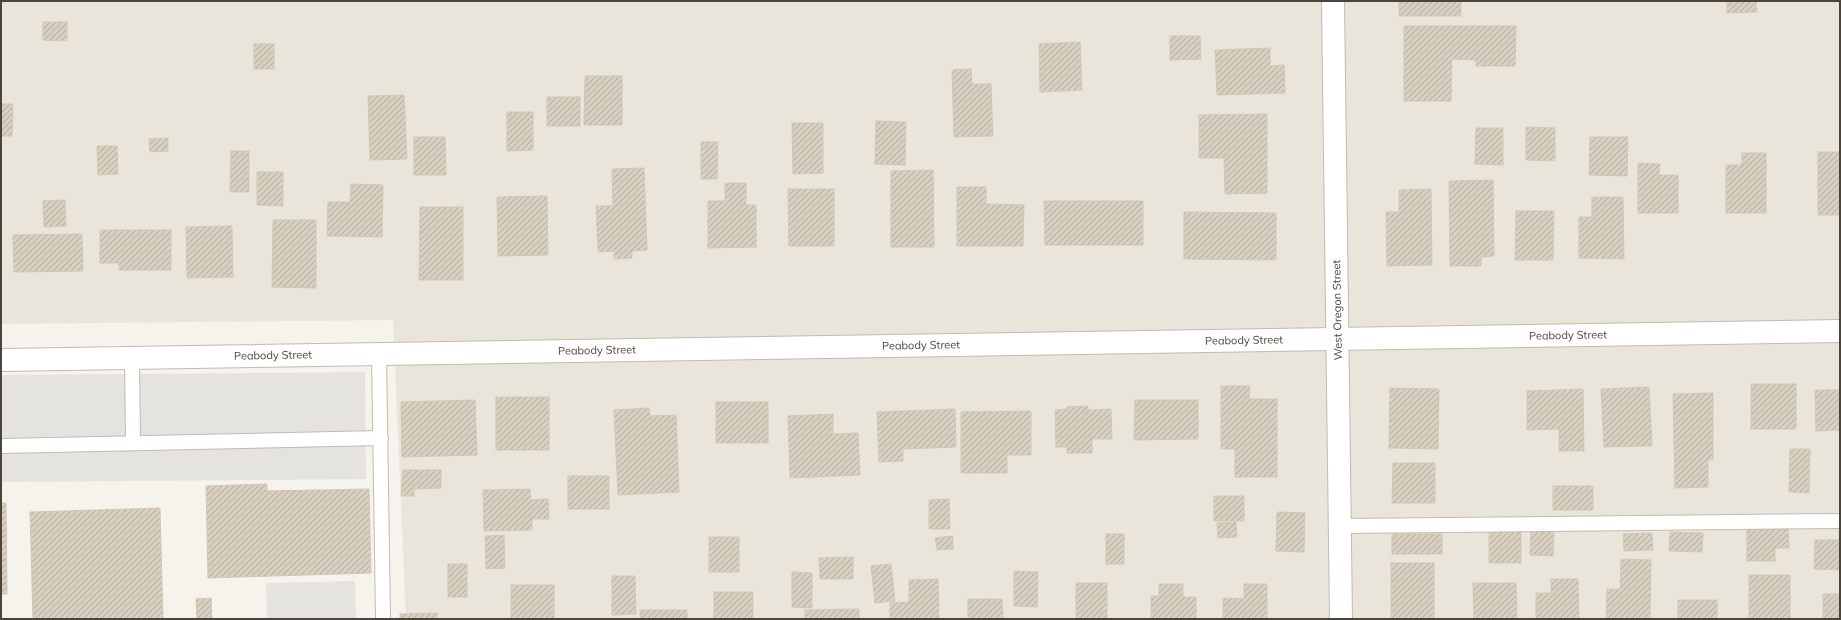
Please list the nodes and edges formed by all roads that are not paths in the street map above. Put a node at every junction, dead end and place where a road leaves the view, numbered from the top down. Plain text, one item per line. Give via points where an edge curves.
1 (1333, 1) edge
2 (1840, 331) edge
3 (1338, 339) junction
4 (379, 354) junction
5 (132, 358) junction
6 (1, 360) edge
7 (380, 438) junction
8 (133, 443) junction
9 (1, 446) edge
10 (1840, 521) edge
11 (1340, 526) junction
12 (383, 619) edge
13 (1341, 619) edge

1 - 3 street, West Oregon Street
2 - 3 street, Peabody Street
3 - 4 street, Peabody Street
3 - 11 street, West Oregon Street
4 - 5 street, Peabody Street
4 - 7 lane
5 - 6 street, Peabody Street
5 - 8 lane
7 - 8 lane
7 - 12 lane
8 - 9 lane
10 - 11 lane
11 - 13 street, West Oregon Street

